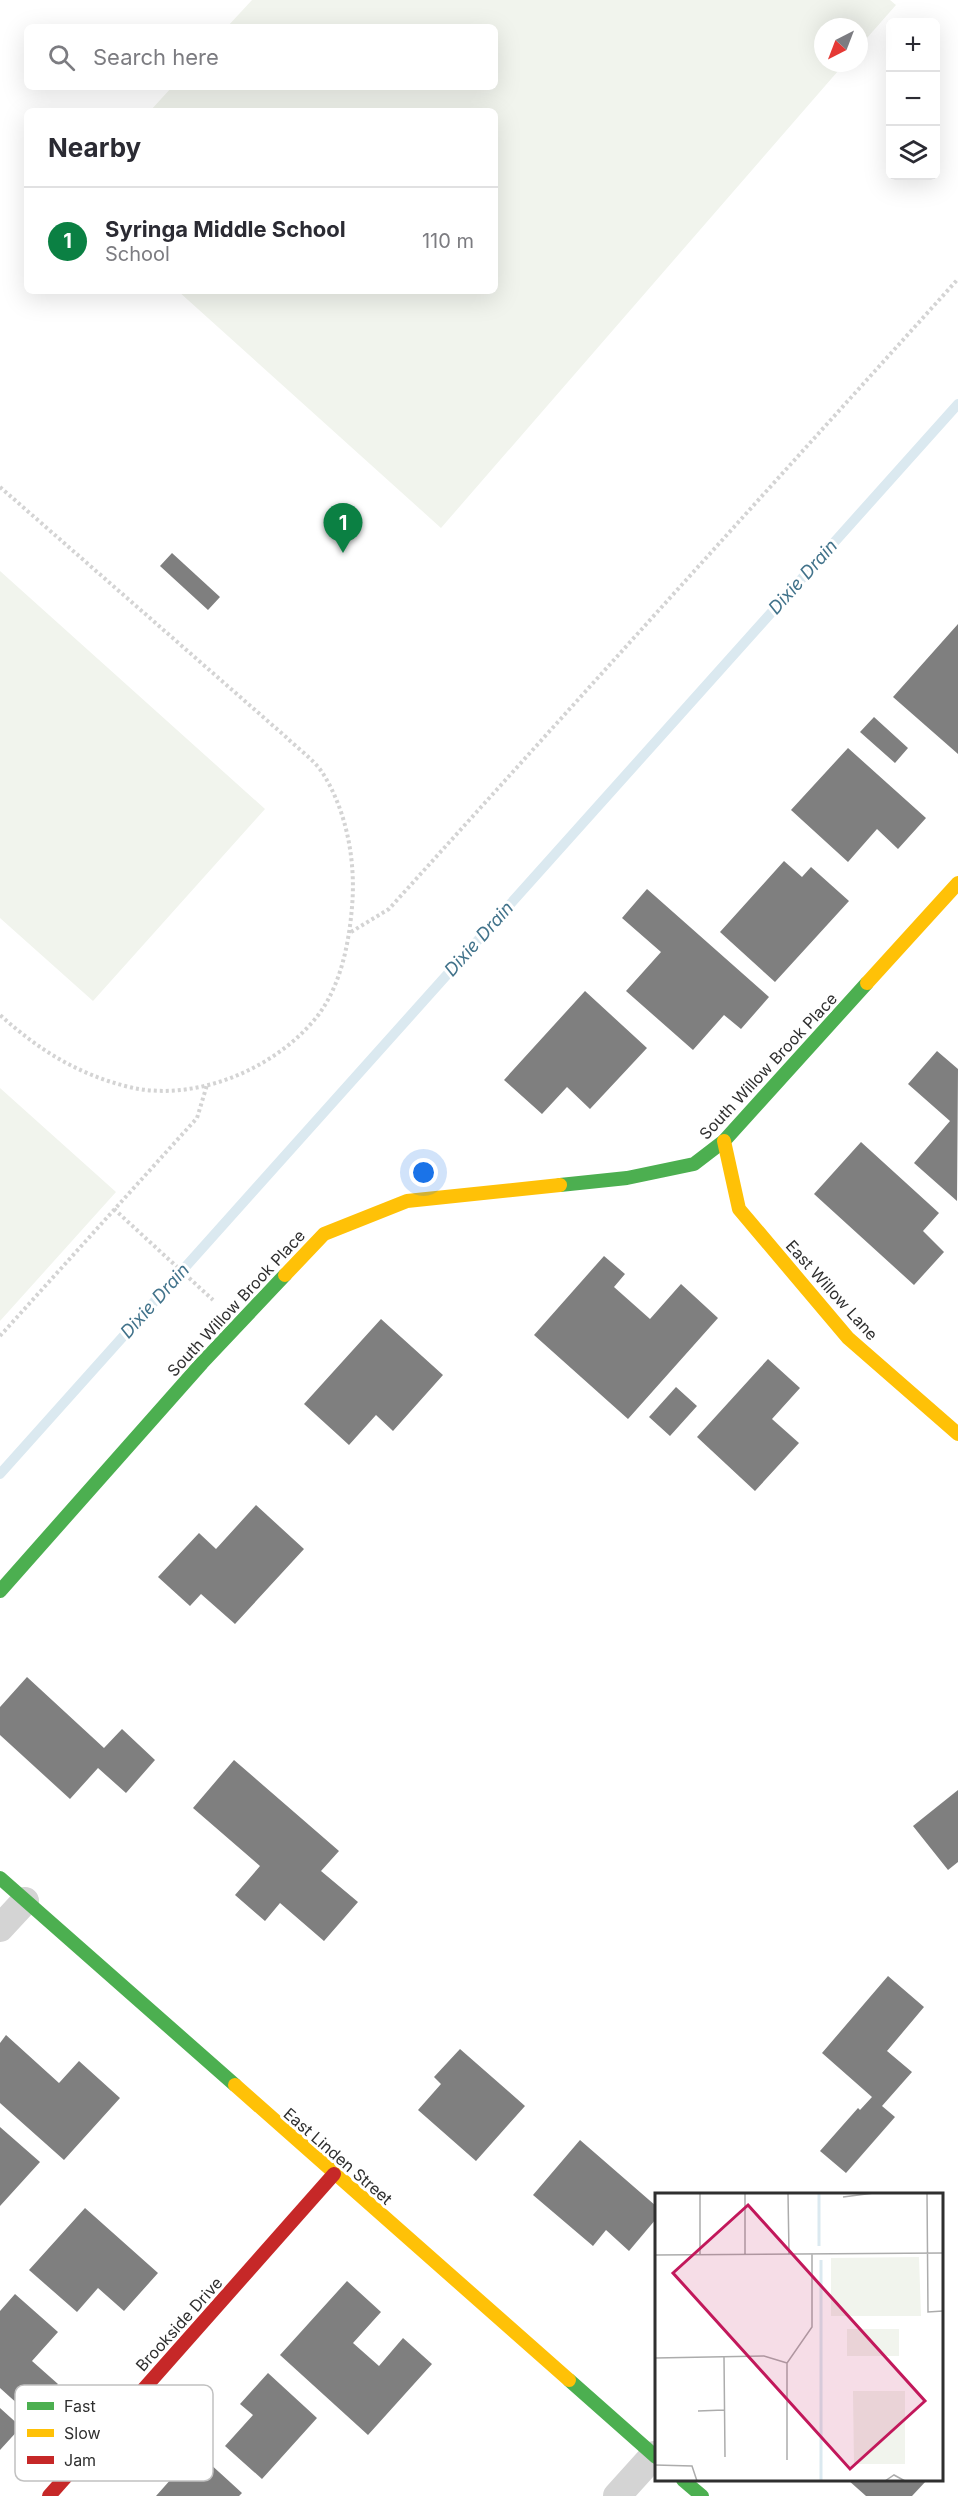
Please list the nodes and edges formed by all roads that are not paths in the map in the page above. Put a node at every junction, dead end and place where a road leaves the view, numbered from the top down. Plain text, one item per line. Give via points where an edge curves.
1 (958, 883) edge
2 (724, 1141) junction
3 (958, 1434) edge
4 (0, 1591) edge
5 (0, 1878) edge
6 (25, 1901) junction
7 (0, 1928) edge
8 (334, 2174) junction
9 (147, 2385) edge
10 (655, 2456) edge
11 (62, 2481) edge
12 (684, 2481) edge
13 (49, 2496) edge
14 (617, 2496) edge
15 (702, 2496) edge

1 - 2 street, South Willow Brook Place
2 - 3 street, East Willow Lane via 739,1209 848,1338
2 - 4 street, South Willow Brook Place via 694,1164 627,1178 407,1201 324,1234 202,1363
5 - 6 street, East Linden Street
6 - 7 street
6 - 8 street, East Linden Street
8 - 9 street, Brookside Drive
8 - 10 street, East Linden Street
10 - 14 street
11 - 13 street, Brookside Drive
12 - 15 street

